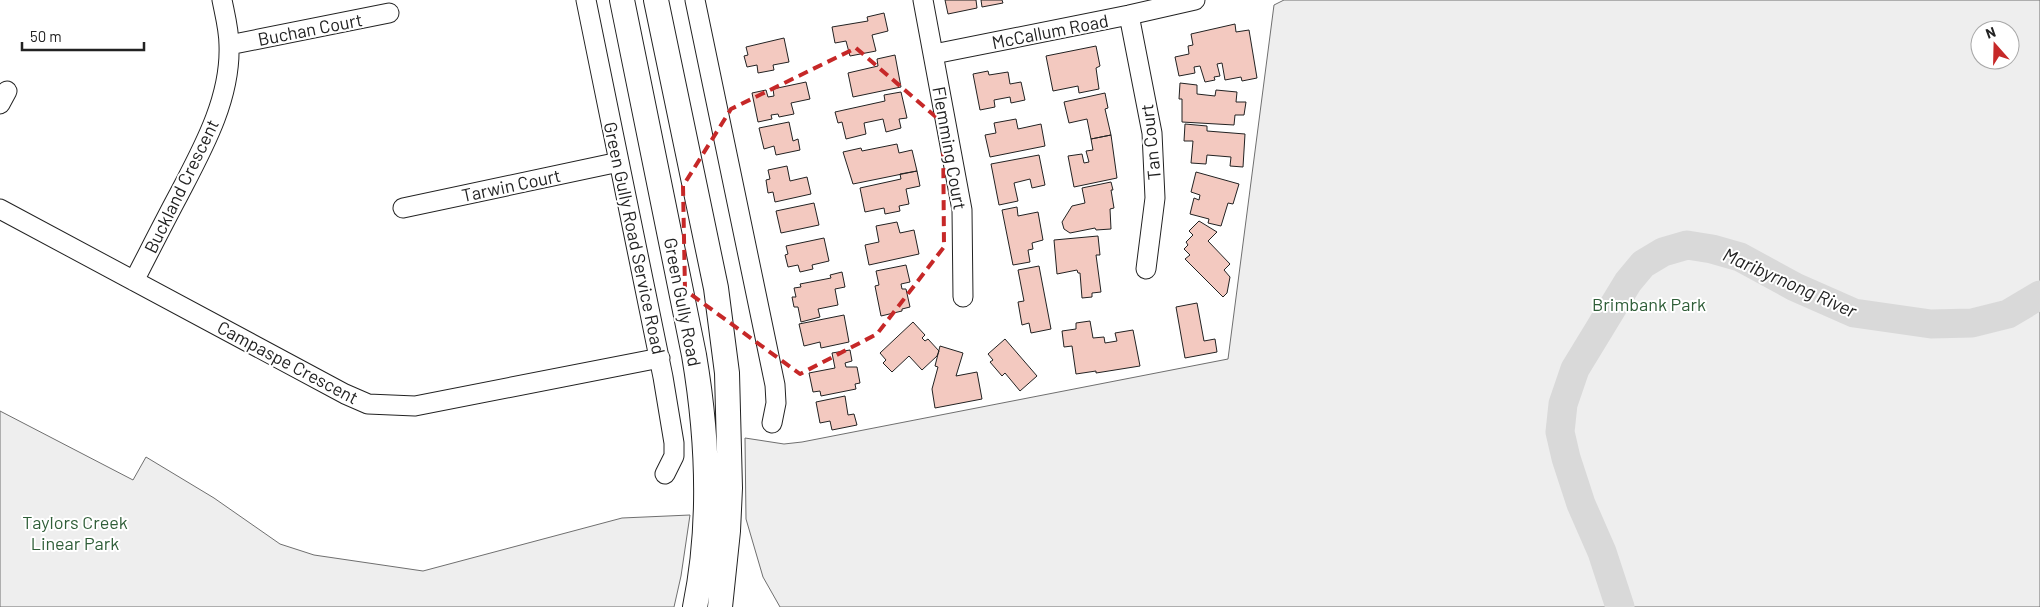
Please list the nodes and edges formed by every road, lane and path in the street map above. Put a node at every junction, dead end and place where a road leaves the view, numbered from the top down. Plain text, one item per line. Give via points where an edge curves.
1 (222, 0) edge
2 (586, 0) edge
3 (622, 0) edge
4 (656, 0) edge
5 (696, 0) edge
6 (923, 0) edge
7 (1195, 0) edge
8 (390, 13) dead end
9 (1129, 15) junction
10 (230, 45) junction
11 (934, 54) junction
12 (619, 162) junction
13 (403, 208) dead end
14 (0, 209) edge
15 (1146, 269) dead end
16 (134, 281) junction
17 (963, 297) dead end
18 (660, 358) junction
19 (772, 422) dead end
20 (666, 474) dead end
21 (696, 607) edge
22 (720, 607) edge

1 - 10 street, Buckland Crescent
2 - 12 street, Green Gully Road Service Road
3 - 21 main road, Green Gully Road via 703,406 705,530
4 - 22 main road, Green Gully Road via 716,288 727,373 730,488
5 - 19 street via 775,385
6 - 11 street, Flemming Court
7 - 9 street, McCallum Road
8 - 10 street, Buchan Court
9 - 11 street, McCallum Road
9 - 15 street, Tan Court via 1152,133 1155,198
10 - 16 street, Buckland Crescent via 222,95 206,141
11 - 17 street, Flemming Court via 962,210
12 - 13 street, Tarwin Court
12 - 18 street, Green Gully Road Service Road
14 - 16 street, Campaspe Crescent
16 - 18 street, Campaspe Crescent via 368,404 415,406
18 - 20 street, Green Gully Road Service Road via 674,443 674,456

